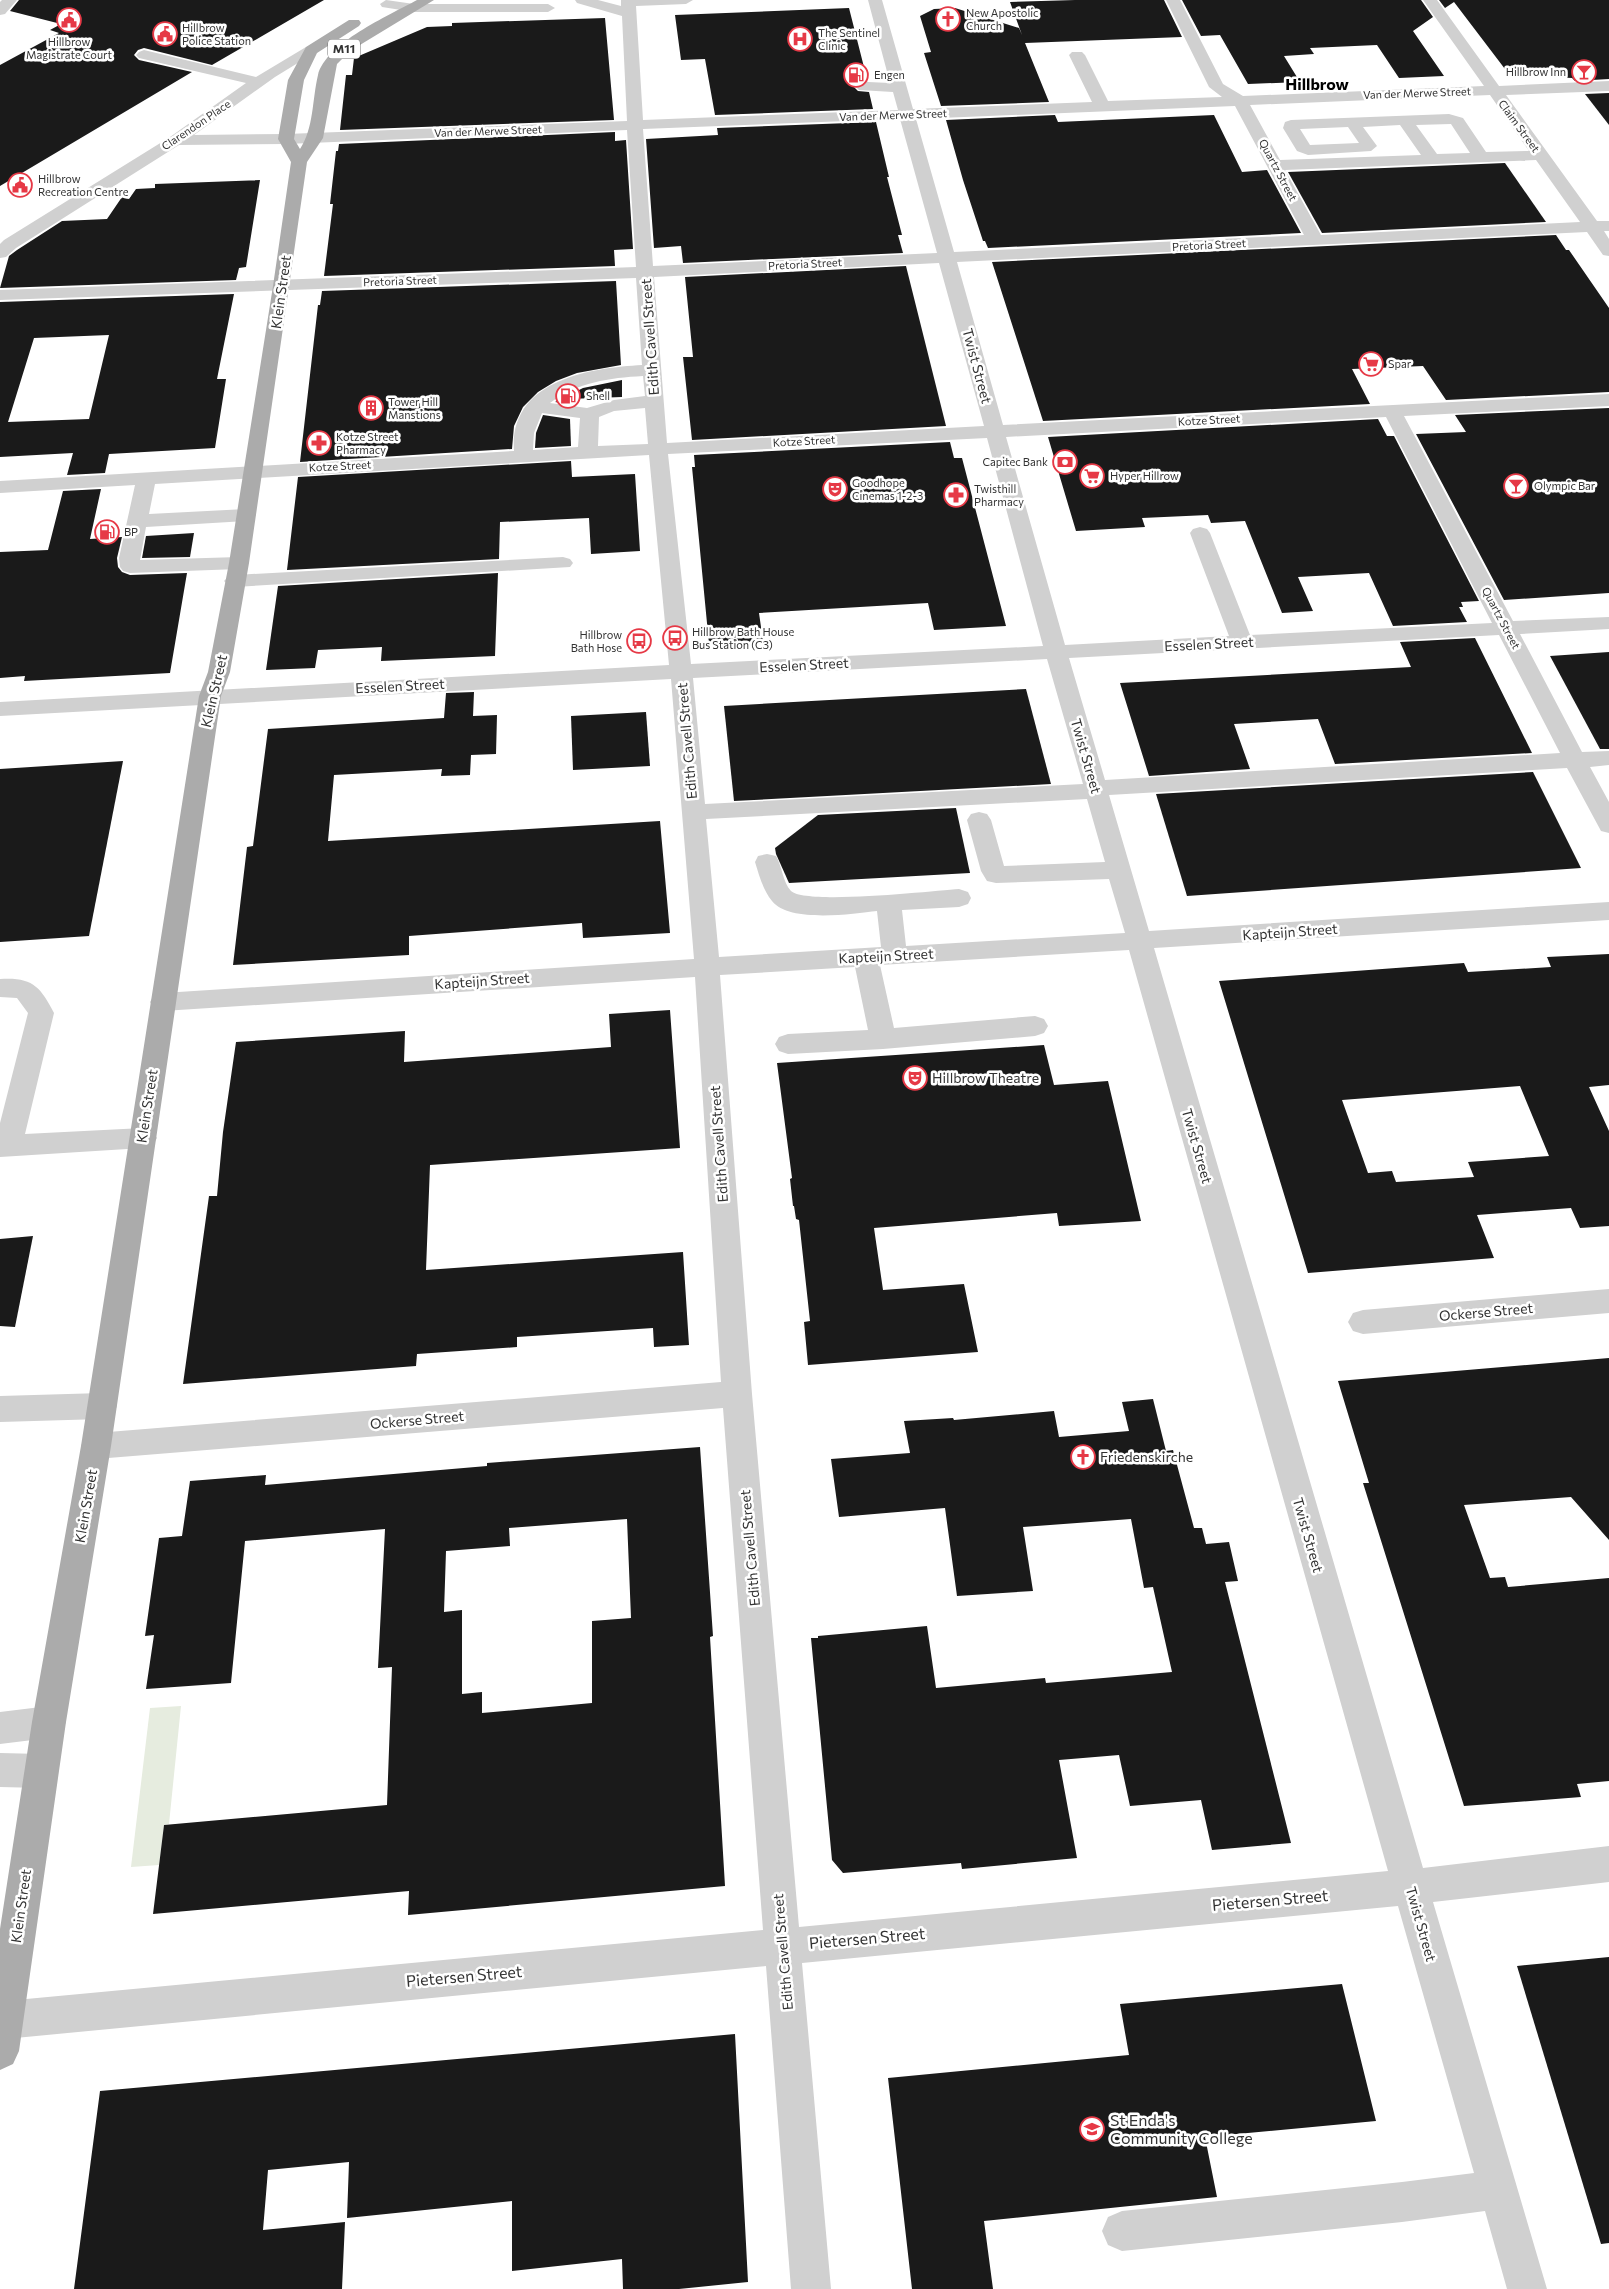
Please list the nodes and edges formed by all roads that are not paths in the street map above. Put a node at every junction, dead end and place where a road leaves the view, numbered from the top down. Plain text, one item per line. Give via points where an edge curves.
1 (10, 0) edge
2 (427, 0) edge
3 (582, 0) edge
4 (686, 0) edge
5 (875, 0) edge
6 (1173, 0) edge
7 (1430, 0) edge
8 (390, 2) edge
9 (628, 5) edge
10 (414, 8) junction
11 (548, 8) dead end
12 (0, 11) edge
13 (310, 50) junction
14 (1077, 54) dead end
15 (144, 55) dead end
16 (856, 72) tunnel mouth
17 (260, 82) junction
18 (1609, 86) edge
19 (900, 88) junction
20 (1493, 90) junction
21 (1240, 101) junction
22 (1102, 106) junction
23 (907, 114) junction
24 (1405, 120) junction
25 (1322, 122) junction
26 (1352, 122) junction
27 (635, 125) junction
28 (315, 138) junction
29 (286, 139) junction
30 (176, 140) junction
31 (1342, 150) junction
32 (1540, 156) junction
33 (1482, 158) junction
34 (1432, 160) junction
35 (299, 162) junction
36 (1275, 165) junction
37 (1600, 227) edge
38 (1315, 240) junction
39 (1609, 251) edge
40 (0, 253) edge
41 (947, 257) junction
42 (646, 272) junction
43 (282, 286) junction
44 (0, 295) edge
45 (652, 370) junction
46 (1609, 400) edge
47 (655, 401) junction
48 (536, 407) junction
49 (1392, 411) junction
50 (590, 414) junction
51 (994, 431) junction
52 (658, 449) junction
53 (588, 452) junction
54 (524, 456) junction
55 (254, 470) junction
56 (147, 476) junction
57 (0, 479) edge
58 (63, 482) junction
59 (0, 487) edge
60 (246, 515) junction
61 (137, 521) junction
62 (1200, 533) dead end
63 (563, 563) dead end
64 (237, 572) junction
65 (1609, 623) edge
66 (1507, 628) junction
67 (1242, 642) junction
68 (1056, 652) junction
69 (681, 671) junction
70 (210, 696) junction
71 (0, 710) edge
72 (1609, 758) edge
73 (1575, 760) junction
74 (1095, 789) junction
75 (693, 812) junction
76 (979, 820) dead end
77 (1609, 825) edge
78 (766, 862) dead end
79 (1118, 870) junction
80 (959, 898) dead end
81 (889, 902) junction
82 (1609, 911) edge
83 (1140, 942) junction
84 (894, 956) junction
85 (866, 957) junction
86 (707, 966) junction
87 (0, 988) edge
88 (163, 1002) junction
89 (1035, 1026) dead end
90 (883, 1039) junction
91 (788, 1044) dead end
92 (143, 1138) junction
93 (4, 1146) edge
94 (1609, 1301) edge
95 (1363, 1322) dead end
96 (737, 1394) junction
97 (102, 1406) junction
98 (0, 1409) edge
99 (96, 1446) junction
100 (49, 1722) junction
101 (0, 1728) edge
102 (0, 1770) edge
103 (41, 1771) junction
104 (1609, 1864) edge
105 (1410, 1887) junction
106 (783, 1946) junction
107 (2, 2035) edge
108 (1498, 2189) junction
109 (1122, 2231) dead end
110 (811, 2289) edge
111 (1528, 2289) edge

1 - 12 street
2 - 10 main road, M11
3 - 9 street
4 - 9 street
5 - 19 street, Twist Street via 885,62
6 - 21 street via 1217,87
7 - 20 street, Claim Street
8 - 10 street
8 - 13 main road, Clarendon Place
9 - 27 street, Edith Cavell Street
10 - 11 street
10 - 28 main road, M11 via 335,56 326,74
13 - 17 street, Clarendon Place
13 - 29 main road via 296,80
14 - 22 street
15 - 17 street
16 - 19 street via 864,87
17 - 30 street, Clarendon Place
18 - 20 street, Van der Merwe Street
19 - 23 street, Twist Street
20 - 21 street, Van der Merwe Street
20 - 32 street, Claim Street
21 - 22 street, Van der Merwe Street
21 - 36 street, Quartz Street
22 - 23 street, Van der Merwe Street
23 - 27 street, Van der Merwe Street
23 - 41 street, Twist Street
24 - 26 street
24 - 33 street via 1457,121
24 - 34 street
25 - 26 street
25 - 31 street
25 - 31 street via 1296,123 1291,128 1303,148
26 - 31 street via 1369,146
27 - 28 street, Van der Merwe Street
27 - 42 street, Edith Cavell Street
28 - 29 street, Van der Merwe Street
28 - 35 main road, Klein Street
29 - 30 street, Van der Merwe Street
29 - 35 main road
30 - 40 street, Clarendon Place
32 - 33 street
32 - 37 street, Claim Street
33 - 34 street
34 - 36 street
35 - 43 main road, Klein Street
36 - 38 street, Quartz Street
37 - 38 street, Pretoria Street
37 - 39 street, Claim Street
38 - 41 street, Pretoria Street
41 - 42 street, Pretoria Street
41 - 51 street, Twist Street
42 - 43 street, Pretoria Street
42 - 45 street, Edith Cavell Street
43 - 44 street, Pretoria Street
43 - 55 main road, Klein Street
45 - 47 street, Edith Cavell Street
45 - 48 street via 596,374 572,381 554,390
46 - 49 street, Kotze Street
47 - 50 street via 621,404
47 - 52 street, Edith Cavell Street
48 - 50 street
48 - 54 street via 523,434
49 - 51 street, Kotze Street
49 - 66 street, Quartz Street
50 - 53 street
51 - 52 street, Kotze Street
51 - 68 street, Twist Street
52 - 53 street, Kotze Street
52 - 69 street, Edith Cavell Street
53 - 54 street, Kotze Street
54 - 55 street, Kotze Street
55 - 56 street, Kotze Street
55 - 60 main road, Klein Street
56 - 58 street, Kotze Street
56 - 61 street
57 - 58 street
58 - 59 street, Kotze Street
60 - 61 street
60 - 64 main road, Klein Street
61 - 64 street via 130,567
62 - 67 street
63 - 64 street
64 - 70 main road, Klein Street via 219,672
65 - 66 street, Esselen Street
66 - 67 street, Esselen Street
66 - 73 street, Quartz Street
67 - 68 street, Esselen Street
68 - 69 street, Esselen Street
68 - 74 street, Twist Street
69 - 70 street, Esselen Street
69 - 75 street, Edith Cavell Street
70 - 71 street, Esselen Street
70 - 88 main road, Klein Street
72 - 73 street
73 - 74 street
73 - 77 street, Quartz Street
74 - 75 street
74 - 79 street, Twist Street
75 - 86 street, Edith Cavell Street
76 - 79 street via 992,871 996,875
78 - 81 street via 783,898 796,904
79 - 83 street, Twist Street
80 - 81 street
81 - 84 street
82 - 83 street, Kapteijn Street
83 - 84 street, Kapteijn Street
83 - 105 street, Twist Street
84 - 85 street, Kapteijn Street
85 - 86 street, Kapteijn Street
85 - 90 street
86 - 88 street, Kapteijn Street
86 - 96 street, Edith Cavell Street
87 - 93 street via 19,987 32,994 41,1013
88 - 92 main road, Klein Street
89 - 90 street
90 - 91 street
92 - 93 street
92 - 97 main road, Klein Street
94 - 95 street, Ockerse Street
96 - 99 street, Ockerse Street
96 - 106 street, Edith Cavell Street
97 - 98 street
97 - 99 main road, Klein Street
99 - 100 main road, Klein Street
100 - 101 street
100 - 103 main road, Klein Street
102 - 103 street
103 - 107 main road, Klein Street
104 - 105 street, Pietersen Street
105 - 106 street, Pietersen Street
105 - 108 street, Twist Street
106 - 107 street, Pietersen Street
106 - 110 street, Edith Cavell Street
108 - 109 street
108 - 111 street, Twist Street

